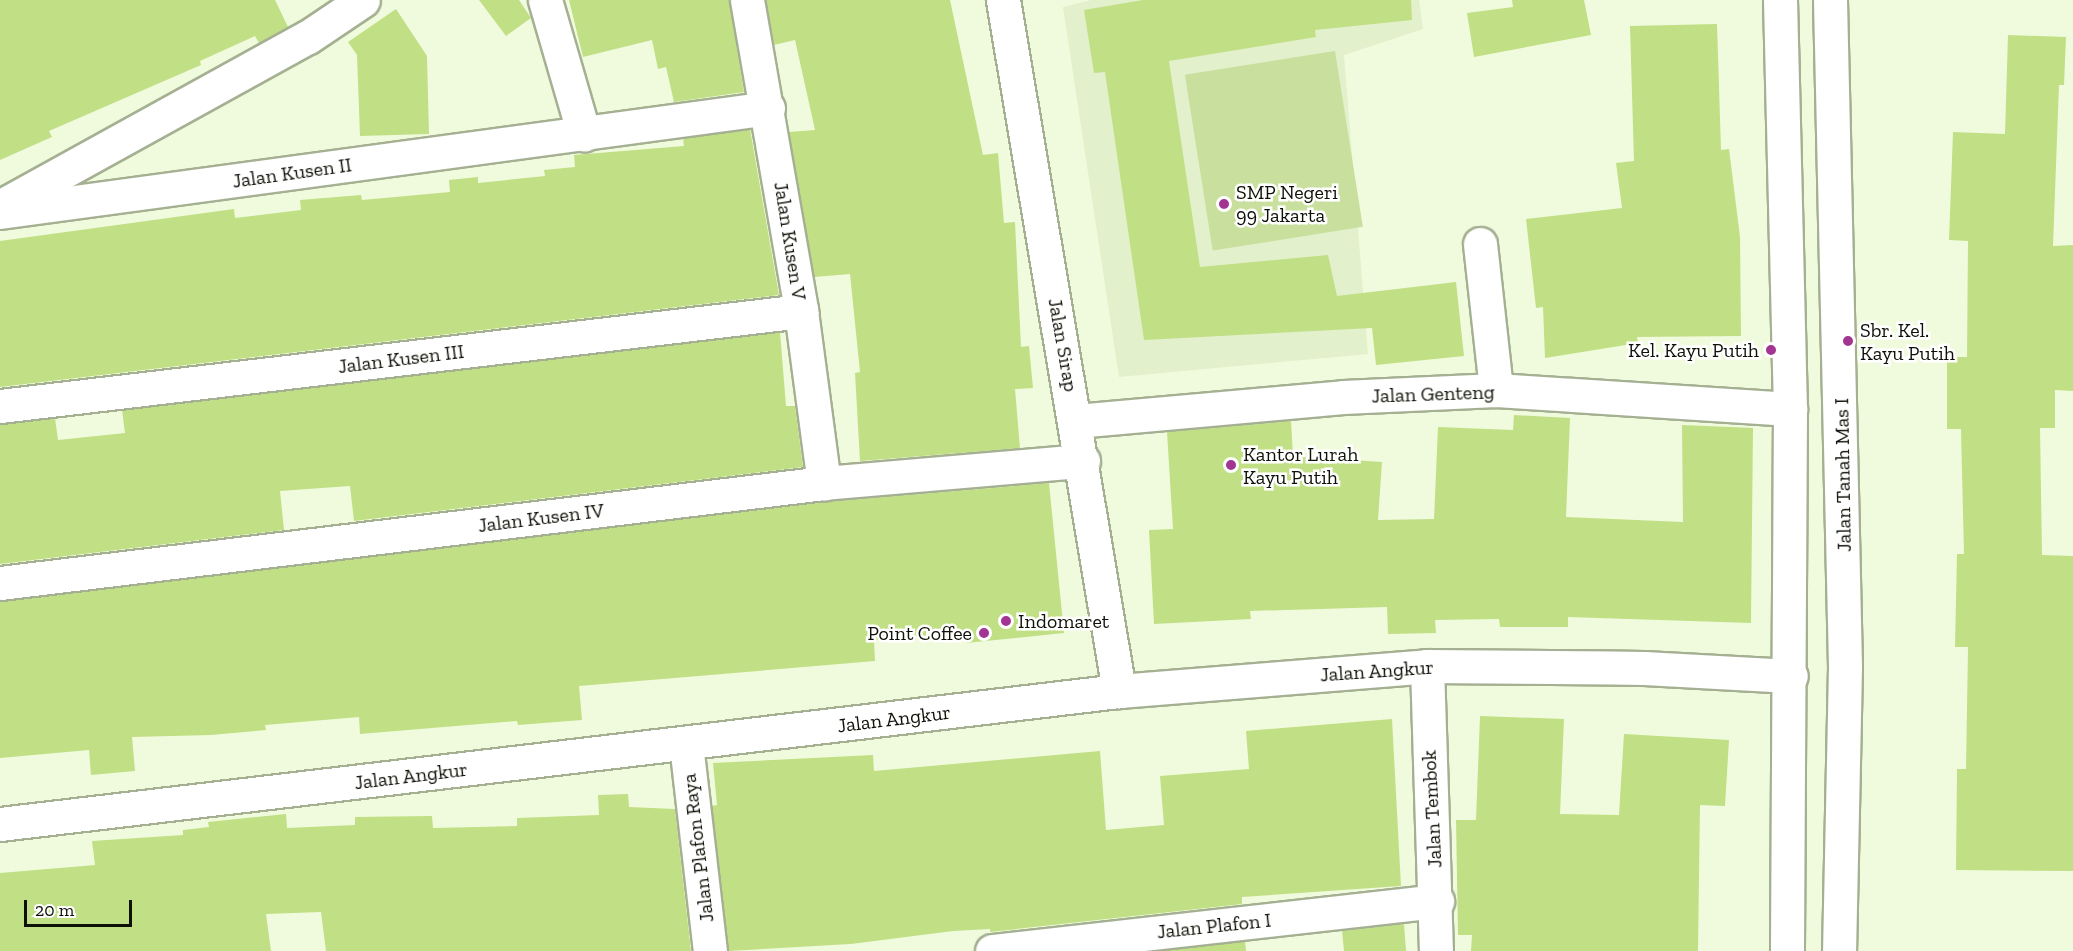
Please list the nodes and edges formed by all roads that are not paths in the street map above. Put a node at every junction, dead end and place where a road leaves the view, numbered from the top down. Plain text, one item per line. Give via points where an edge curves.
1 (363, 0) edge
2 (545, 0) edge
3 (747, 0) edge
4 (1003, 0) edge
5 (1780, 0) edge
6 (1830, 0) edge
7 (768, 108) junction
8 (584, 134) junction
9 (0, 207) edge
10 (0, 212) edge
11 (1480, 244) dead end
12 (801, 311) junction
13 (1496, 390) junction
14 (0, 406) edge
15 (1790, 409) junction
16 (1076, 421) junction
17 (1083, 461) junction
18 (824, 483) junction
19 (0, 583) edge
20 (1426, 666) junction
21 (1791, 676) junction
22 (1119, 691) junction
23 (686, 744) junction
24 (0, 824) edge
25 (1437, 901) junction
26 (710, 951) edge
27 (992, 951) edge
28 (1436, 951) edge
29 (1787, 951) edge
30 (1839, 951) edge

1 - 9 street via 308,37
2 - 8 street
3 - 7 street, Jalan Kusen V
4 - 16 street, Jalan Sirap
5 - 15 street
6 - 30 street, Jalan Tanah Mas I via 1845,667
7 - 8 street, Jalan Kusen II
7 - 12 street, Jalan Kusen V
8 - 10 street, Jalan Kusen II
11 - 13 street
12 - 14 street, Jalan Kusen III
12 - 18 street, Jalan Kusen V
13 - 15 street, Jalan Genteng
13 - 16 street, Jalan Genteng via 1343,397
15 - 21 street
16 - 17 street, Jalan Sirap
17 - 18 street, Jalan Kusen IV
17 - 22 street, Jalan Sirap
18 - 19 street, Jalan Kusen IV
20 - 21 street, Jalan Angkur via 1644,668
20 - 22 street, Jalan Angkur
20 - 25 street, Jalan Tembok
21 - 29 street
22 - 23 street, Jalan Angkur
23 - 24 street, Jalan Angkur
23 - 26 street, Jalan Plafon Raya
25 - 27 street, Jalan Plafon I
25 - 28 street, Jalan Tembok

